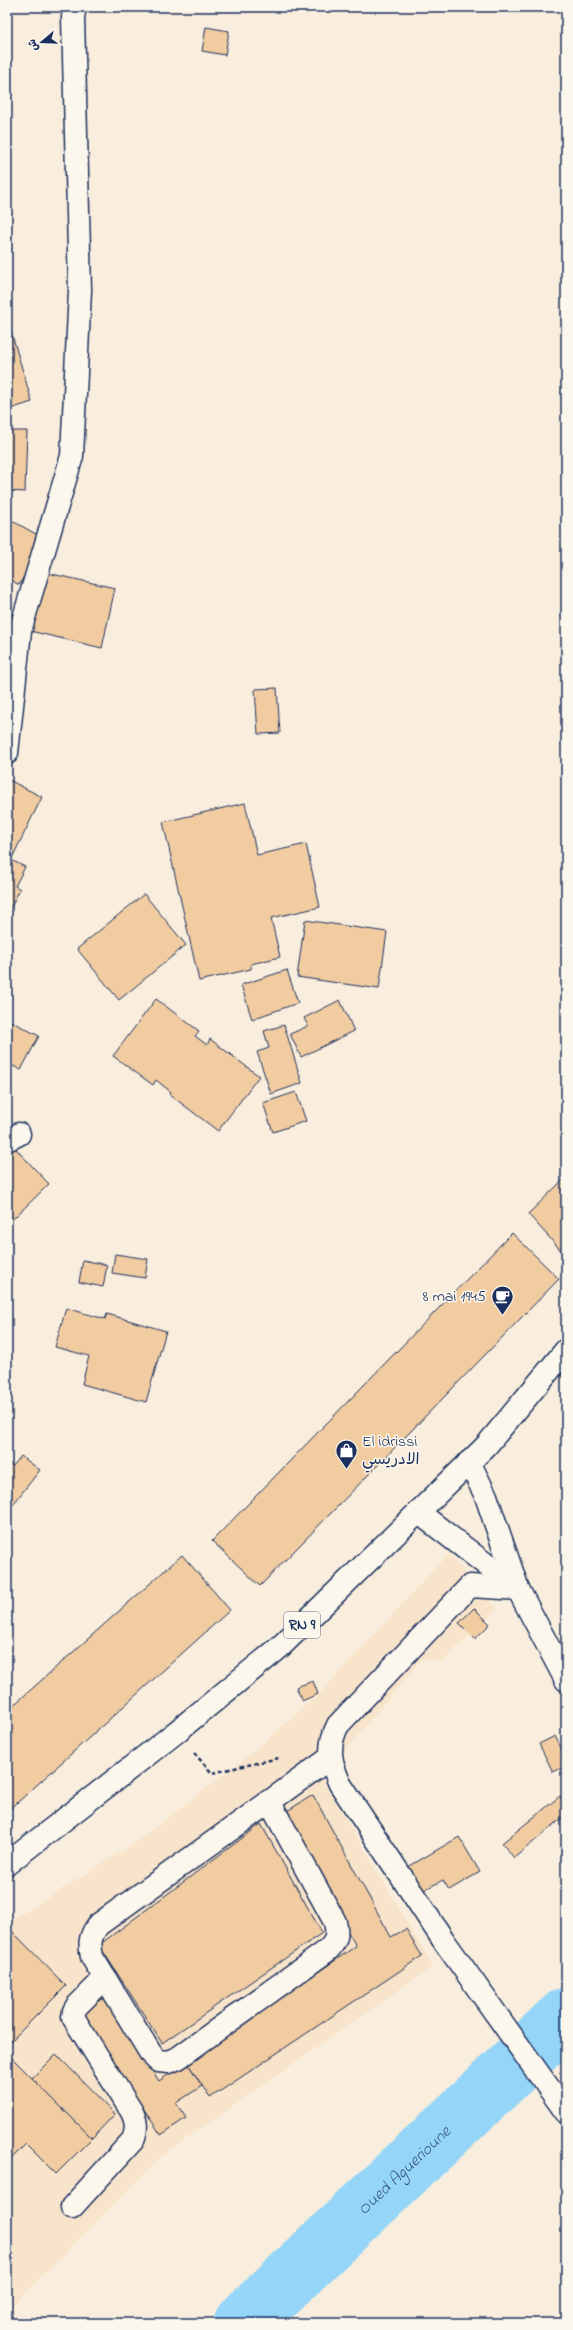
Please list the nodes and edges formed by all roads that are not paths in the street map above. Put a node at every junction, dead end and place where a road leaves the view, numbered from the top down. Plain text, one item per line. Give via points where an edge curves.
1 (75, 7) edge
2 (14, 628) edge
3 (7, 753) edge
4 (566, 1350) edge
5 (469, 1462) junction
6 (418, 1512) junction
7 (518, 1589) junction
8 (564, 1677) edge
9 (330, 1758) junction
10 (269, 1801) junction
11 (7, 1864) edge
12 (105, 1978) junction
13 (566, 2112) edge
14 (72, 2207) dead end

1 - 2 street via 73,17 80,290 72,456
2 - 3 street
4 - 5 street, RN 9 via 486,1446
5 - 6 street, RN 9
5 - 7 street via 486,1496
6 - 7 street
6 - 11 street, RN 9 via 280,1647
7 - 8 street
7 - 9 street via 470,1586 338,1724 333,1736
9 - 10 street
9 - 13 street via 340,1784 444,1941
10 - 12 street via 98,1925 89,1944 92,1956
10 - 12 street via 335,1922 338,1934 328,1950 169,2062 158,2061 151,2054
12 - 14 street via 77,2006 73,2017 132,2112 136,2130 133,2140

